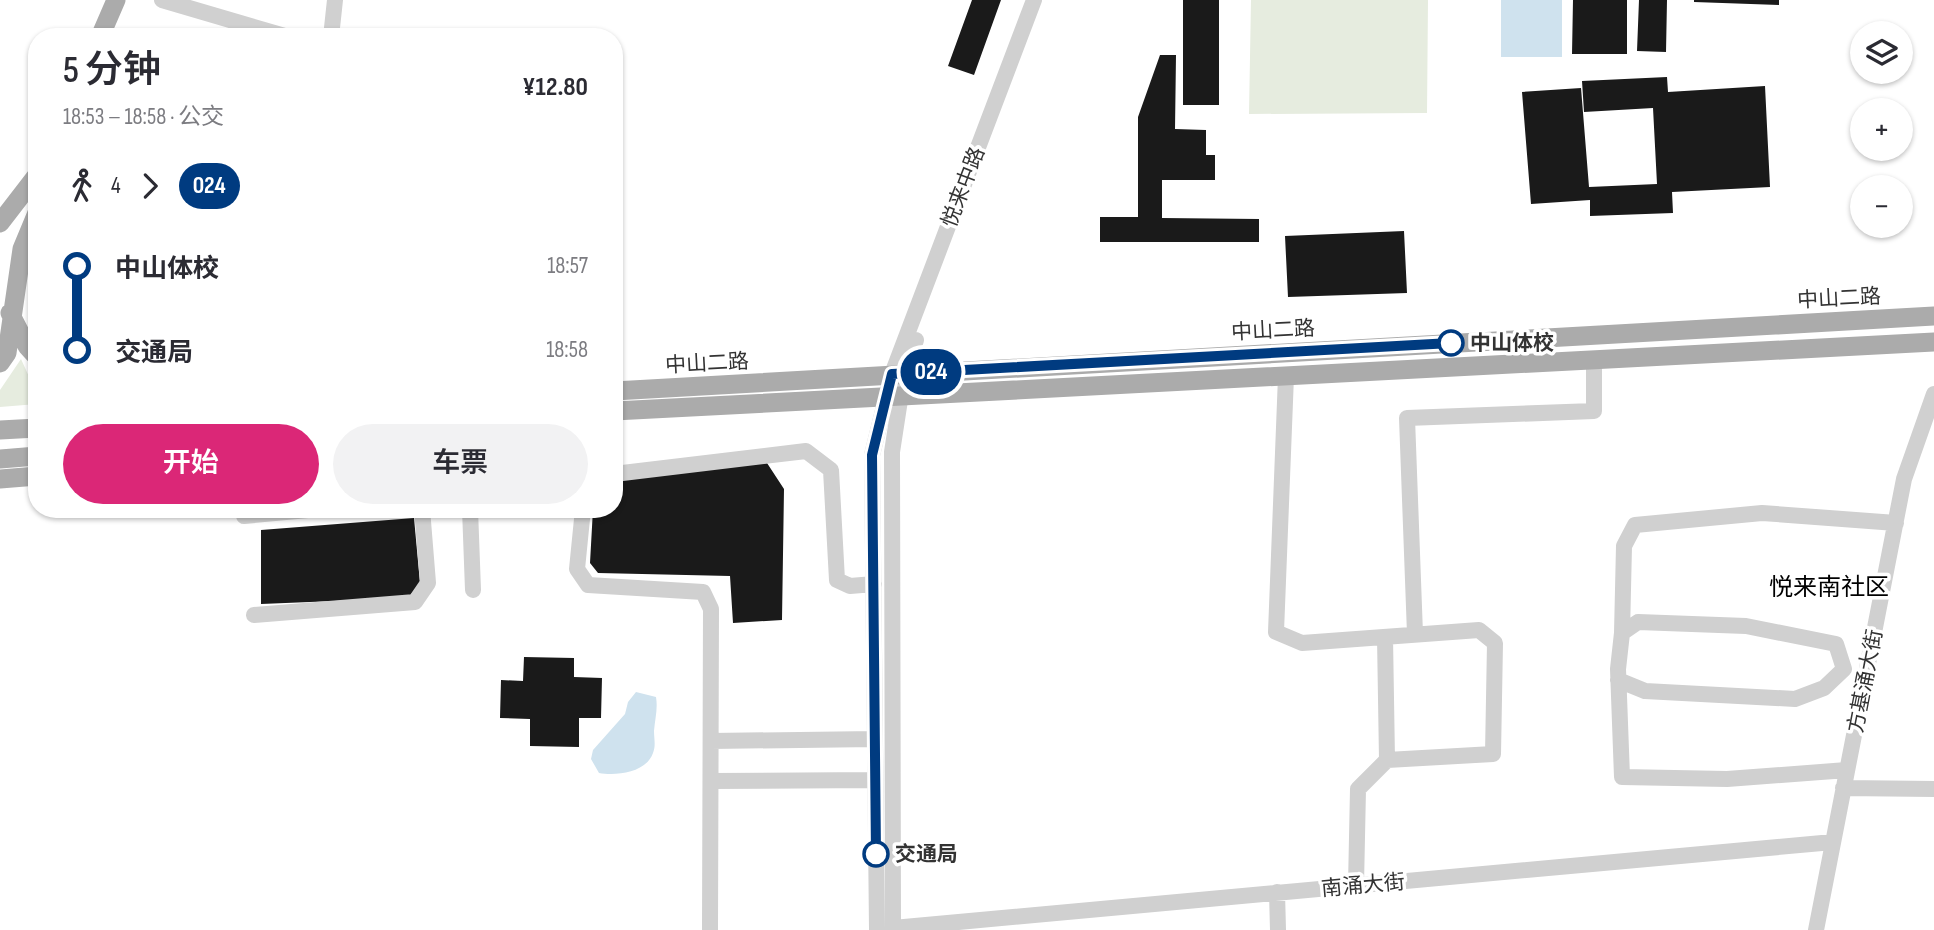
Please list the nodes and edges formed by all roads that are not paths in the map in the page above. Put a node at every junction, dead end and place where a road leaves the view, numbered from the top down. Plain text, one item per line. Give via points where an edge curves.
1 (116, 0) edge
2 (128, 0) edge
3 (162, 0) edge
4 (335, 0) edge
5 (1034, 0) edge
6 (1042, 0) edge
7 (104, 28) edge
8 (116, 28) edge
9 (257, 28) edge
10 (332, 28) edge
11 (28, 187) edge
12 (0, 223) edge
13 (28, 235) edge
14 (6, 310) edge
15 (1934, 316) edge
16 (1934, 342) edge
17 (28, 347) edge
18 (1594, 359) junction
19 (0, 363) edge
20 (898, 374) junction
21 (1286, 376) junction
22 (623, 390) edge
23 (1934, 394) edge
24 (893, 397) junction
25 (623, 411) edge
26 (28, 428) edge
27 (0, 430) edge
28 (28, 457) edge
29 (0, 459) edge
30 (623, 473) edge
31 (28, 477) edge
32 (0, 479) edge
33 (423, 518) edge
34 (470, 518) edge
35 (582, 518) edge
36 (1896, 523) junction
37 (874, 584) junction
38 (473, 590) dead end
39 (254, 615) dead end
40 (1622, 633) junction
41 (1415, 634) junction
42 (1385, 637) junction
43 (1844, 669) junction
44 (1867, 672) junction
45 (1618, 680) junction
46 (875, 739) junction
47 (711, 741) junction
48 (1387, 760) junction
49 (1847, 770) junction
50 (876, 780) junction
51 (711, 781) junction
52 (1843, 788) junction
53 (1934, 789) edge
54 (1832, 842) junction
55 (1356, 885) junction
56 (1277, 892) junction
57 (881, 929) edge
58 (710, 930) edge
59 (1278, 930) edge
60 (1816, 930) edge

1 - 7 main road
2 - 8 main road
3 - 9 street
4 - 10 street
5 - 20 street, 悦来中路
6 - 20 street, 悦来中路
11 - 12 main road
13 - 14 main road
14 - 17 main road
14 - 19 main road via 7,353
15 - 20 main road, 中山二路
16 - 18 main road, 中山二路
18 - 21 main road, 中山二路
18 - 41 street via 1594,411 1407,418
20 - 22 main road, 中山二路
20 - 24 street
21 - 24 main road, 中山二路
21 - 42 street via 1276,632 1302,643
23 - 36 street, 方基涌大街 via 1904,480
24 - 25 main road, 中山二路
24 - 37 street via 872,455
24 - 57 street
26 - 27 main road
28 - 29 main road
30 - 37 street via 806,451 831,470 837,580 850,586
31 - 32 main road
33 - 39 street via 428,583 415,602
34 - 38 street
35 - 47 street via 577,569 587,585 704,592 711,609
36 - 40 street via 1762,513 1635,525 1623,546
36 - 44 street, 方基涌大街
37 - 46 street
40 - 43 street via 1638,622 1746,626 1836,644
40 - 45 street
41 - 42 street
41 - 48 street via 1479,629 1495,643 1493,754
42 - 48 street
43 - 44 street
43 - 45 street via 1824,688 1795,699 1645,691
44 - 49 street, 方基涌大街
45 - 49 street via 1622,777 1727,779
46 - 47 street
46 - 50 street
47 - 51 street
48 - 55 street via 1358,789
49 - 52 street, 方基涌大街
50 - 51 street
50 - 57 street
51 - 58 street
52 - 53 street
52 - 54 street, 方基涌大街
54 - 55 street, 南涌大街
54 - 60 street, 方基涌大街
55 - 56 street, 南涌大街
56 - 57 street, 南涌大街
56 - 59 street

